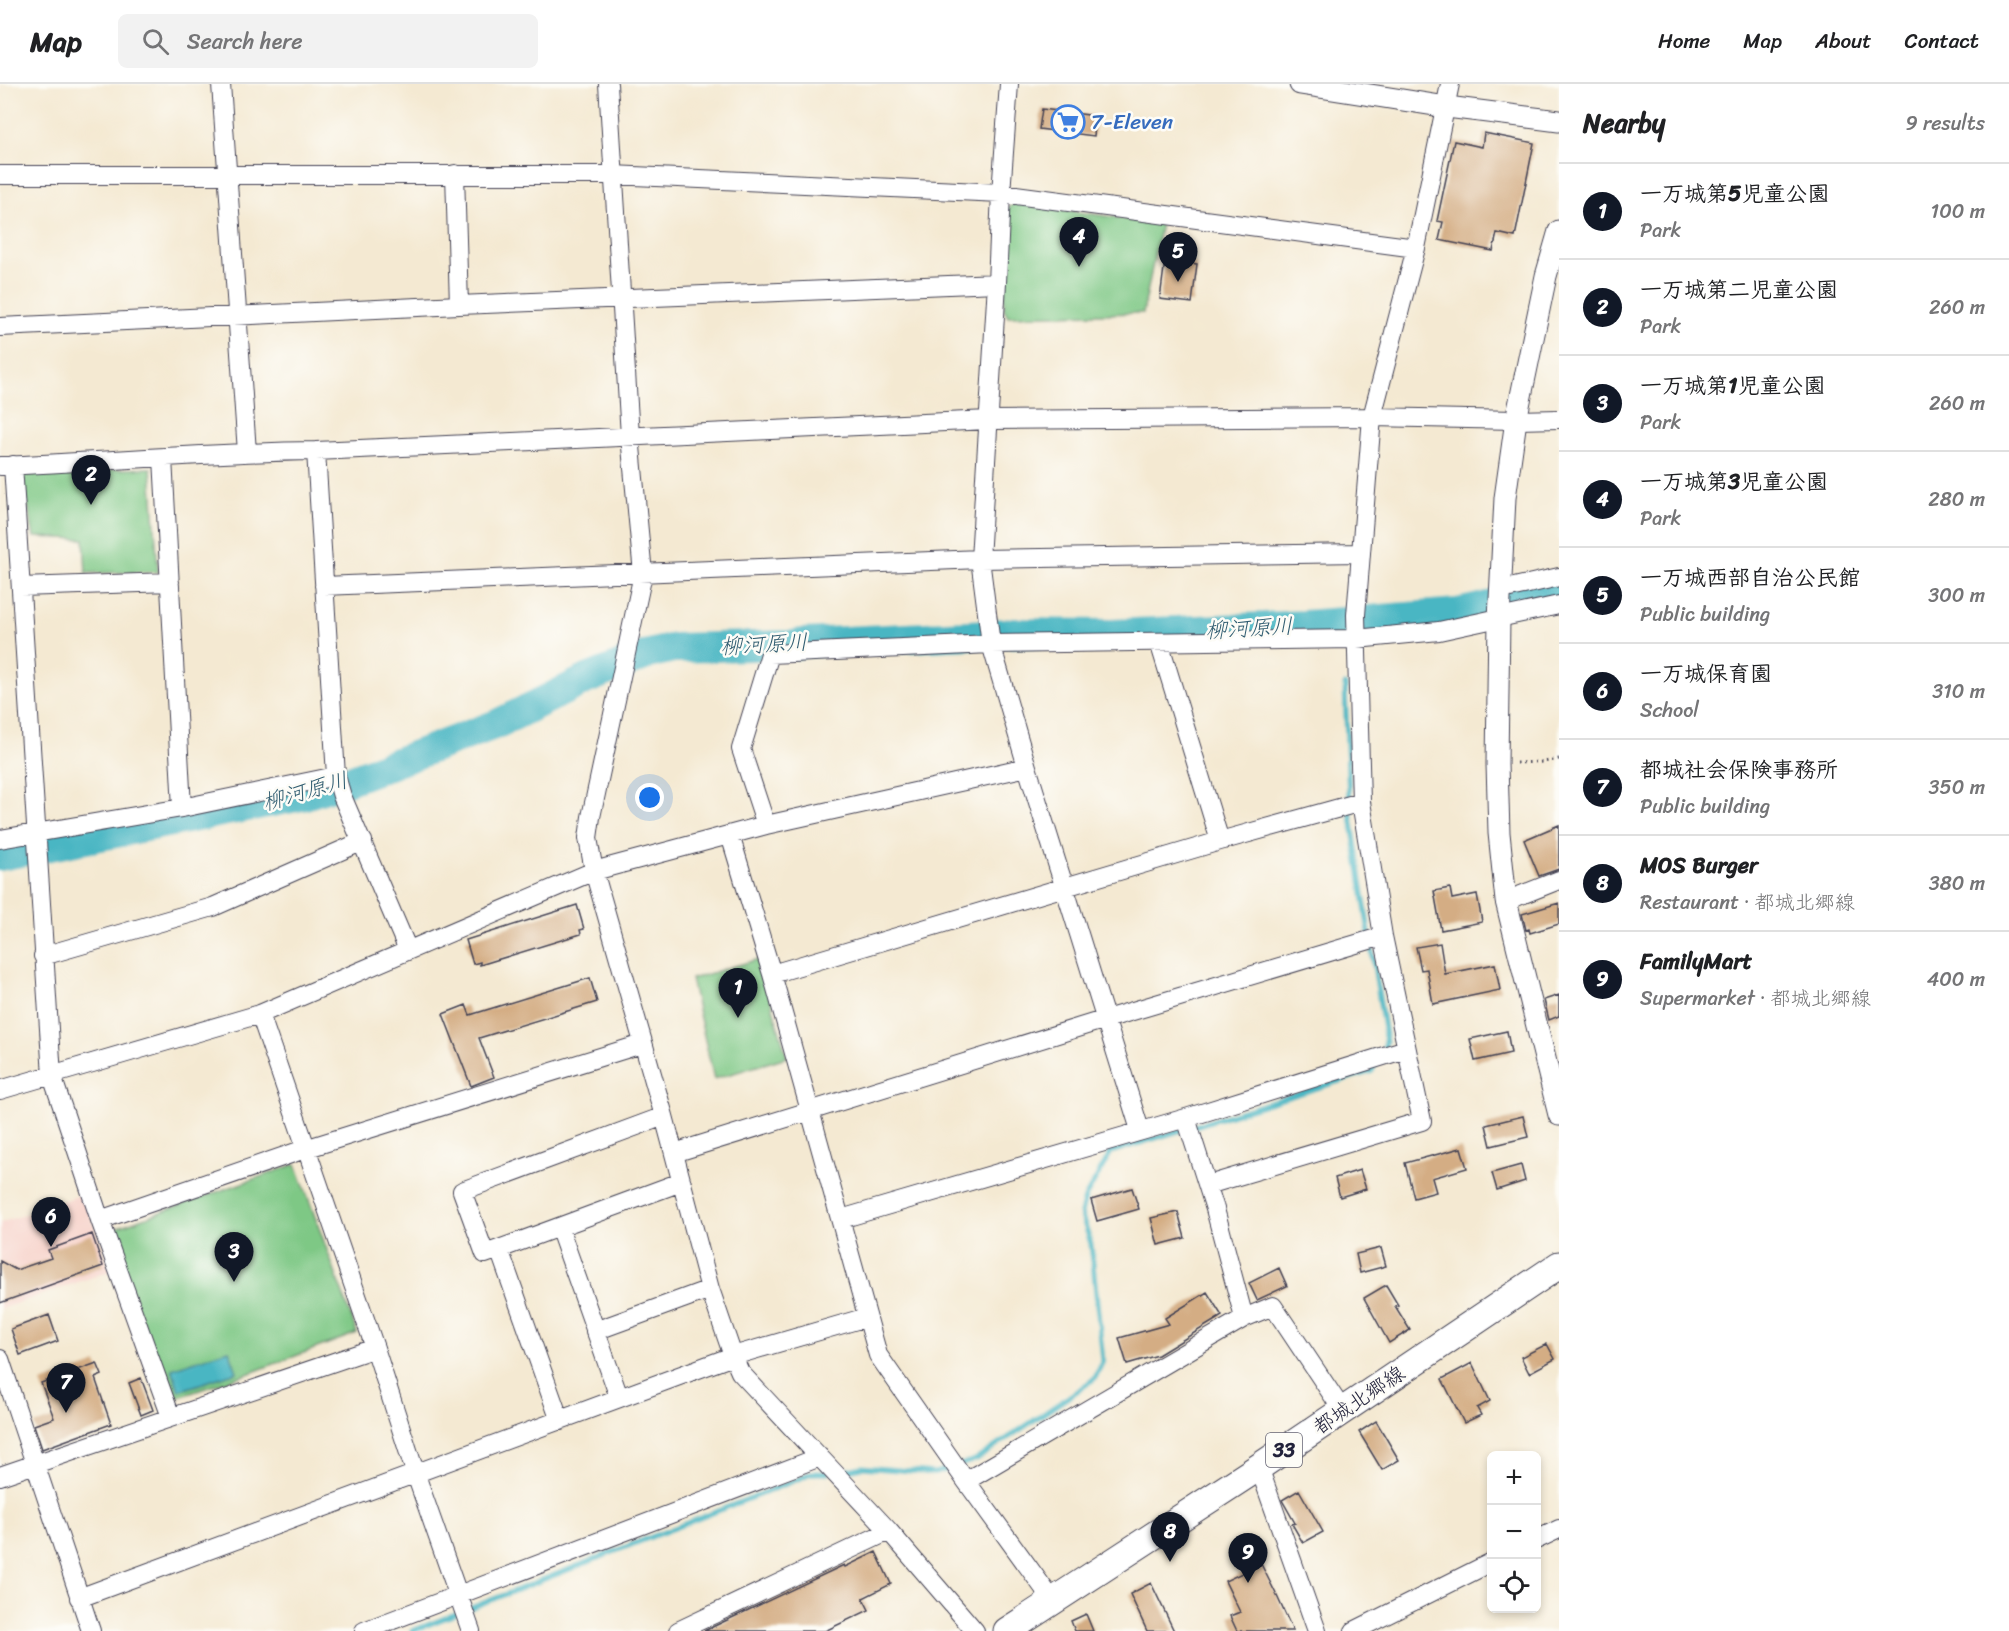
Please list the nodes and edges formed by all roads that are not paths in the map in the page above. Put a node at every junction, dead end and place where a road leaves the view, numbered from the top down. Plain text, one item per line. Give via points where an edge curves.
1 (221, 84) edge
2 (608, 84) edge
3 (1009, 84) edge
4 (1300, 84) edge
5 (1450, 84) edge
6 (1356, 88) edge
7 (1447, 107) junction
8 (1559, 121) edge
9 (227, 174) junction
10 (455, 174) junction
11 (0, 175) edge
12 (612, 175) junction
13 (1001, 193) junction
14 (1559, 231) edge
15 (1416, 248) junction
16 (998, 283) junction
17 (622, 299) junction
18 (459, 305) junction
19 (237, 317) junction
20 (0, 327) edge
21 (1372, 417) junction
22 (1559, 418) edge
23 (989, 420) junction
24 (1516, 420) junction
25 (630, 436) junction
26 (316, 451) junction
27 (247, 452) junction
28 (163, 458) junction
29 (7, 466) edge
30 (1361, 553) junction
31 (980, 559) junction
32 (643, 574) junction
33 (1559, 577) edge
34 (170, 582) junction
35 (324, 586) junction
36 (21, 587) junction
37 (1501, 590) junction
38 (1559, 605) edge
39 (1499, 619) junction
40 (990, 636) junction
41 (1356, 639) junction
42 (1159, 642) junction
43 (1027, 767) junction
44 (336, 776) junction
45 (1361, 802) junction
46 (182, 808) junction
47 (766, 825) junction
48 (37, 833) junction
49 (730, 835) junction
50 (0, 839) edge
51 (363, 841) junction
52 (1220, 842) junction
53 (594, 871) junction
54 (1559, 880) edge
55 (1065, 888) junction
56 (1506, 901) junction
57 (1383, 936) junction
58 (408, 950) junction
59 (43, 956) junction
60 (772, 974) junction
61 (260, 1014) junction
62 (1106, 1019) junction
63 (642, 1044) junction
64 (1406, 1049) junction
65 (52, 1076) junction
66 (0, 1090) edge
67 (809, 1110) junction
68 (1559, 1115) edge
69 (664, 1116) junction
70 (1186, 1118) junction
71 (1140, 1130) junction
72 (305, 1149) junction
73 (674, 1153) junction
74 (681, 1182) junction
75 (1208, 1185) junction
76 (841, 1219) junction
77 (100, 1220) junction
78 (559, 1227) junction
79 (499, 1249) junction
80 (1559, 1266) edge
81 (710, 1289) junction
82 (867, 1317) junction
83 (1244, 1318) junction
84 (595, 1331) junction
85 (375, 1348) junction
86 (733, 1356) junction
87 (0, 1359) edge
88 (619, 1397) junction
89 (1343, 1411) junction
90 (171, 1417) junction
91 (560, 1420) junction
92 (820, 1457) junction
93 (36, 1464) junction
94 (1259, 1467) junction
95 (416, 1475) junction
96 (0, 1476) edge
97 (966, 1481) junction
98 (1559, 1528) edge
99 (889, 1531) junction
100 (1541, 1537) edge
101 (1487, 1564) edge
102 (459, 1594) junction
103 (80, 1598) junction
104 (1053, 1601) junction
105 (470, 1627) edge
106 (91, 1631) edge
107 (364, 1631) edge
108 (678, 1631) edge
109 (975, 1631) edge
110 (1007, 1631) edge
111 (1317, 1631) edge
112 (1354, 1631) edge

1 - 9 street
2 - 12 street
3 - 13 street
4 - 6 street
5 - 7 street
6 - 7 street
7 - 8 street
7 - 15 street
9 - 10 street
9 - 11 street
9 - 19 street
10 - 12 street
10 - 18 street
12 - 13 street
12 - 17 street
13 - 15 street
13 - 16 street
14 - 24 street via 1545,276
15 - 21 street
16 - 17 street
16 - 23 street
17 - 18 street
17 - 25 street
18 - 19 street
19 - 20 street
19 - 27 street
21 - 23 street
21 - 24 street
21 - 30 street
22 - 24 street
23 - 25 street
23 - 31 street
24 - 37 street via 1505,498
25 - 26 street
25 - 32 street
26 - 27 street
26 - 35 street
27 - 28 street
28 - 29 street
28 - 34 street
29 - 36 street
30 - 31 street
30 - 41 street
31 - 32 street
31 - 40 street
32 - 35 street
32 - 53 street via 591,818 588,838
33 - 37 street
34 - 36 street
34 - 46 street
35 - 44 street
36 - 48 street
37 - 39 street
38 - 39 street
39 - 41 street via 1439,631
39 - 56 street via 1497,764
40 - 42 street
40 - 43 street
40 - 47 street via 770,654 741,749
41 - 42 street
41 - 45 street
42 - 52 street
43 - 47 street
43 - 55 street
44 - 46 street
44 - 51 street
45 - 52 street
45 - 57 street
46 - 48 street
47 - 49 street
48 - 50 street
48 - 59 street
49 - 53 street
49 - 60 street
51 - 58 street
51 - 59 street via 213,907
52 - 55 street
53 - 58 street
53 - 63 street
54 - 56 street
55 - 60 street
55 - 62 street
56 - 68 street
57 - 62 street
57 - 64 street
58 - 61 street
59 - 65 street
60 - 67 street
61 - 65 street
61 - 72 street
62 - 67 street
62 - 71 street
63 - 69 street
63 - 72 street
64 - 70 street
64 - 75 street via 1422,1121
65 - 66 street
65 - 77 street
67 - 73 street
67 - 76 street
69 - 73 street
69 - 79 street via 462,1191 485,1254
70 - 71 street
70 - 75 street
71 - 76 street
72 - 77 street
72 - 85 street
73 - 74 street
74 - 78 street
74 - 81 street
75 - 83 street
76 - 82 street
77 - 90 street
78 - 79 street
78 - 84 street
79 - 91 street
80 - 89 main road, 都城北郷線 / 33
81 - 84 street
81 - 86 street
82 - 86 street
82 - 97 street via 878,1354
83 - 89 street via 1273,1306
83 - 97 street
84 - 88 street
85 - 90 street
85 - 95 street
86 - 88 street
86 - 92 street via 740,1372
87 - 93 street
88 - 91 street
89 - 94 main road, 都城北郷線 / 33
90 - 93 street
91 - 95 street
92 - 99 street
92 - 102 street
93 - 96 street
93 - 103 street
94 - 104 main road, 都城北郷線 / 33
94 - 111 street
95 - 102 street
95 - 103 street
97 - 104 street
98 - 100 street
99 - 108 street
99 - 109 street
101 - 112 street
102 - 105 street
102 - 107 street
103 - 106 street
104 - 110 main road, 都城北郷線 / 33

